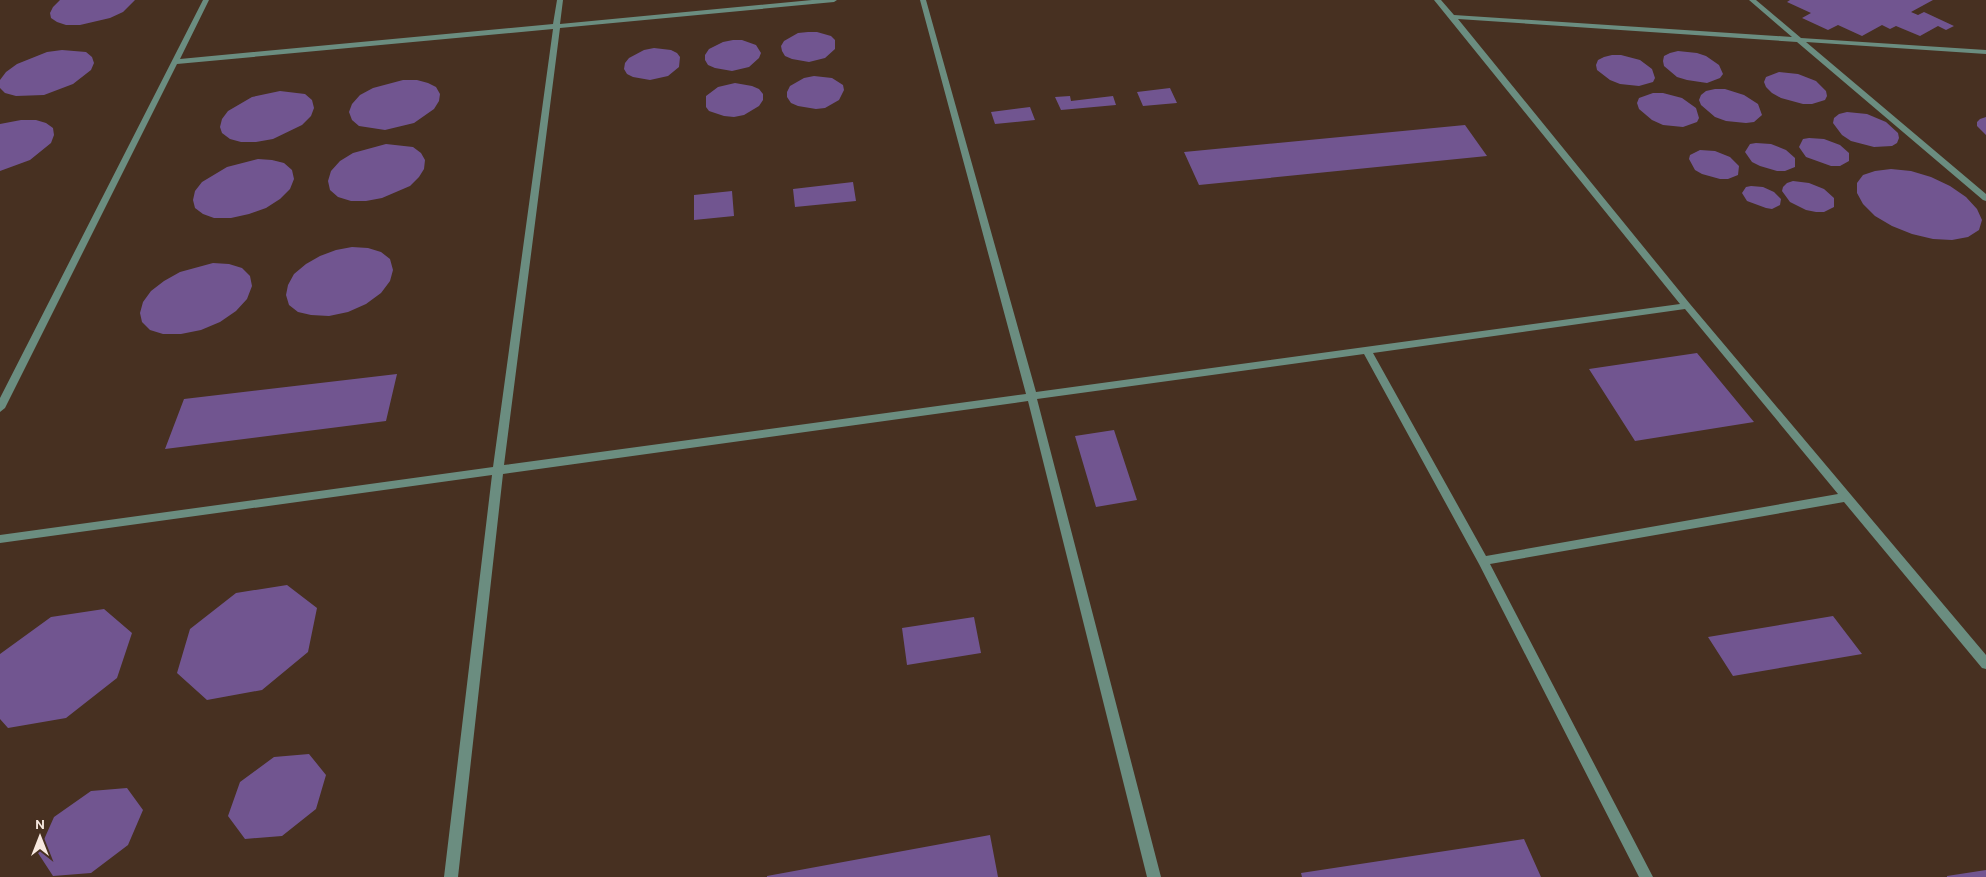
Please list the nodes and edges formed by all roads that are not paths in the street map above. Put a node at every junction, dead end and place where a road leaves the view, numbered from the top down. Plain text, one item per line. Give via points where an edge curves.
1 (206, 0) edge
2 (560, 0) edge
3 (834, 0) edge
4 (924, 0) edge
5 (1437, 0) edge
6 (1752, 0) edge
7 (1452, 17) junction
8 (558, 26) junction
9 (1800, 41) junction
10 (1986, 52) edge
11 (175, 62) junction
12 (1986, 198) edge
13 (1687, 306) junction
14 (1367, 350) junction
15 (1032, 397) junction
16 (0, 408) edge
17 (498, 470) junction
18 (1846, 497) junction
19 (0, 539) edge
20 (1483, 561) junction
21 (1986, 664) edge
22 (450, 877) edge
23 (1154, 877) edge
24 (1646, 877) edge

1 - 11 lane
2 - 8 lane
3 - 8 lane
4 - 15 lane
5 - 7 lane
6 - 9 lane
7 - 9 lane
7 - 13 lane
8 - 11 lane
8 - 17 lane
9 - 10 lane
9 - 12 lane
11 - 16 lane
13 - 14 lane
13 - 18 lane
14 - 15 lane
14 - 20 lane
15 - 17 lane
15 - 23 lane
17 - 19 lane
17 - 22 lane
18 - 20 lane
18 - 21 lane
20 - 24 lane

